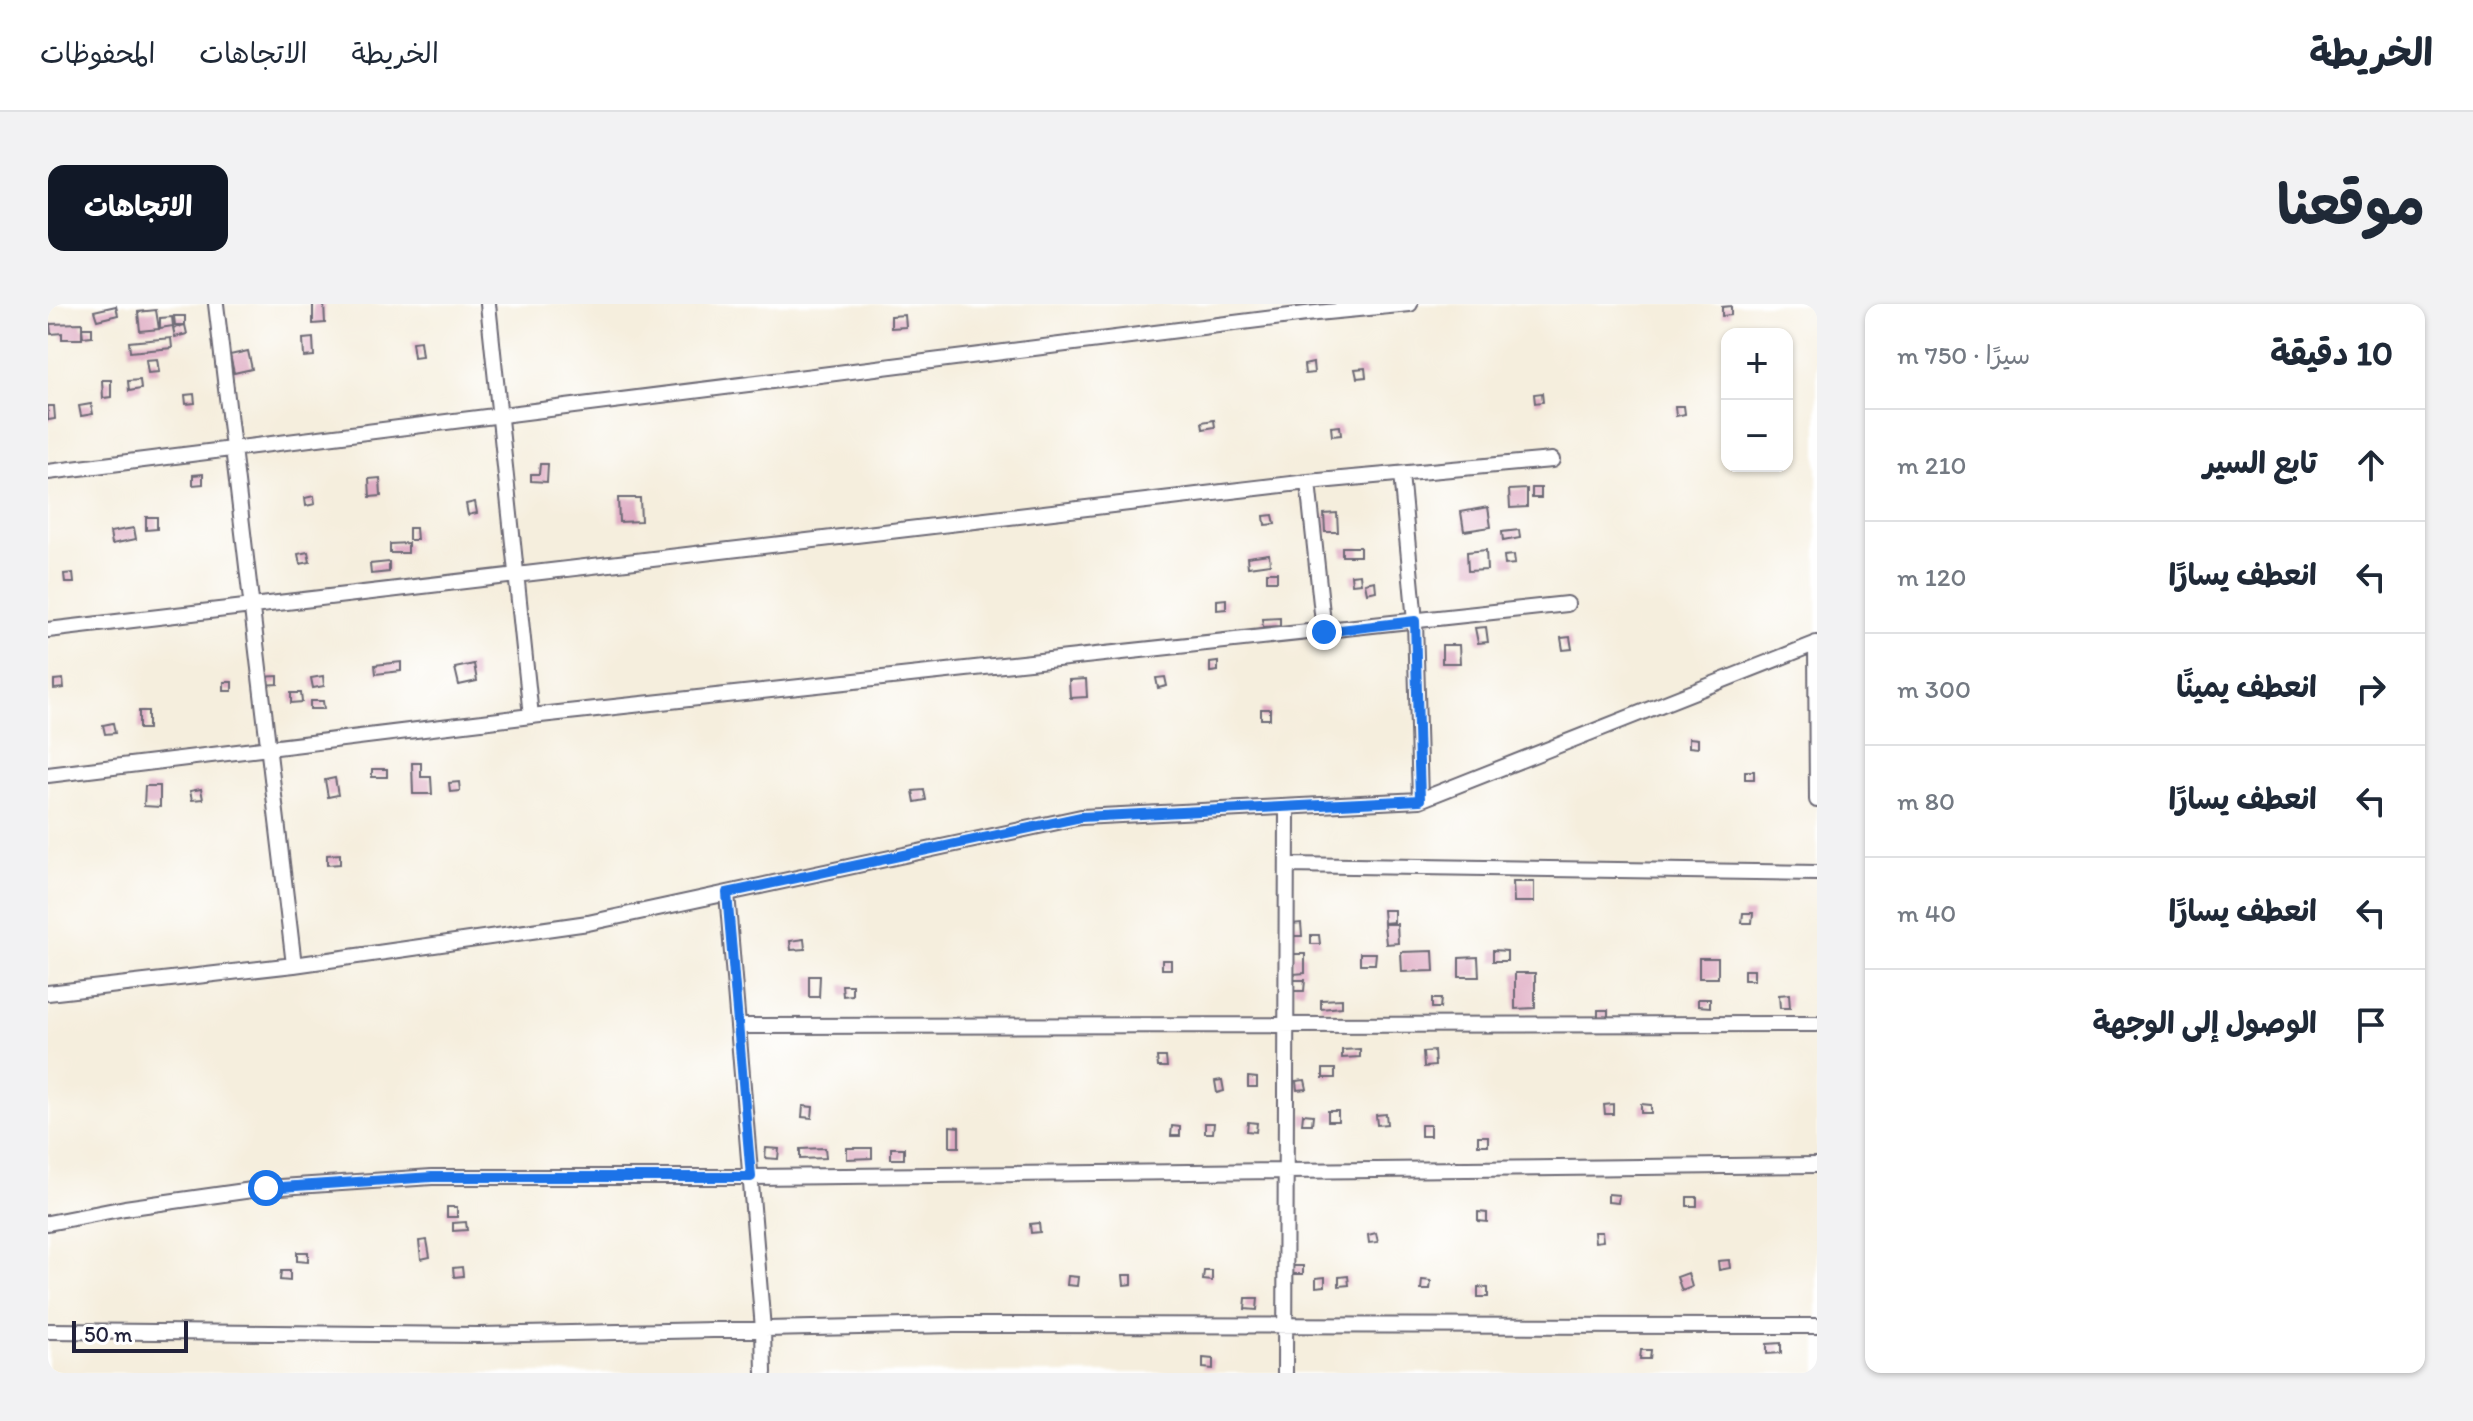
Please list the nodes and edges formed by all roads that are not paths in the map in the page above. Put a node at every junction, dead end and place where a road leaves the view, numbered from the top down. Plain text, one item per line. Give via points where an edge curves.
1 (216, 304) edge
2 (488, 304) edge
3 (1410, 304) edge
4 (499, 415) junction
5 (233, 449) junction
6 (1552, 460) dead end
7 (48, 472) edge
8 (1401, 474) junction
9 (1308, 482) junction
10 (516, 575) junction
11 (1567, 604) dead end
12 (251, 606) junction
13 (1415, 621) junction
14 (48, 630) edge
15 (1324, 632) junction
16 (1817, 643) edge
17 (531, 716) junction
18 (1817, 725) edge
19 (268, 748) junction
20 (48, 775) edge
21 (1420, 800) junction
22 (1817, 800) edge
23 (1287, 808) junction
24 (1287, 865) junction
25 (1817, 873) edge
26 (727, 893) junction
27 (294, 965) junction
28 (48, 993) edge
29 (1817, 1024) edge
30 (738, 1026) junction
31 (1287, 1026) junction
32 (1817, 1165) edge
33 (1287, 1171) junction
34 (751, 1177) junction
35 (48, 1223) edge
36 (1287, 1325) junction
37 (1817, 1326) edge
38 (763, 1329) junction
39 (48, 1331) edge
40 (764, 1373) edge
41 (1285, 1373) edge

1 - 5 street
2 - 4 street
3 - 4 street
4 - 5 street
4 - 10 street
5 - 7 street
5 - 12 street
6 - 8 street
8 - 9 street
8 - 13 street
9 - 10 street
9 - 15 street
10 - 12 street
10 - 17 street
11 - 13 street
12 - 14 street
12 - 19 street
13 - 15 street
13 - 21 street
15 - 17 street
16 - 18 street
16 - 21 street
17 - 19 street
18 - 22 street
19 - 20 street
19 - 27 street
21 - 23 street
23 - 24 street
23 - 26 street via 1081,817
24 - 25 street
24 - 31 street
26 - 27 street via 588,923
26 - 30 street
27 - 28 street
29 - 31 street
30 - 31 street
30 - 34 street
31 - 33 street
32 - 33 street
33 - 34 street
33 - 36 street
34 - 35 street via 376,1179 195,1197
34 - 38 street
36 - 37 street
36 - 38 street
36 - 41 street
38 - 39 street via 480,1335
38 - 40 street

